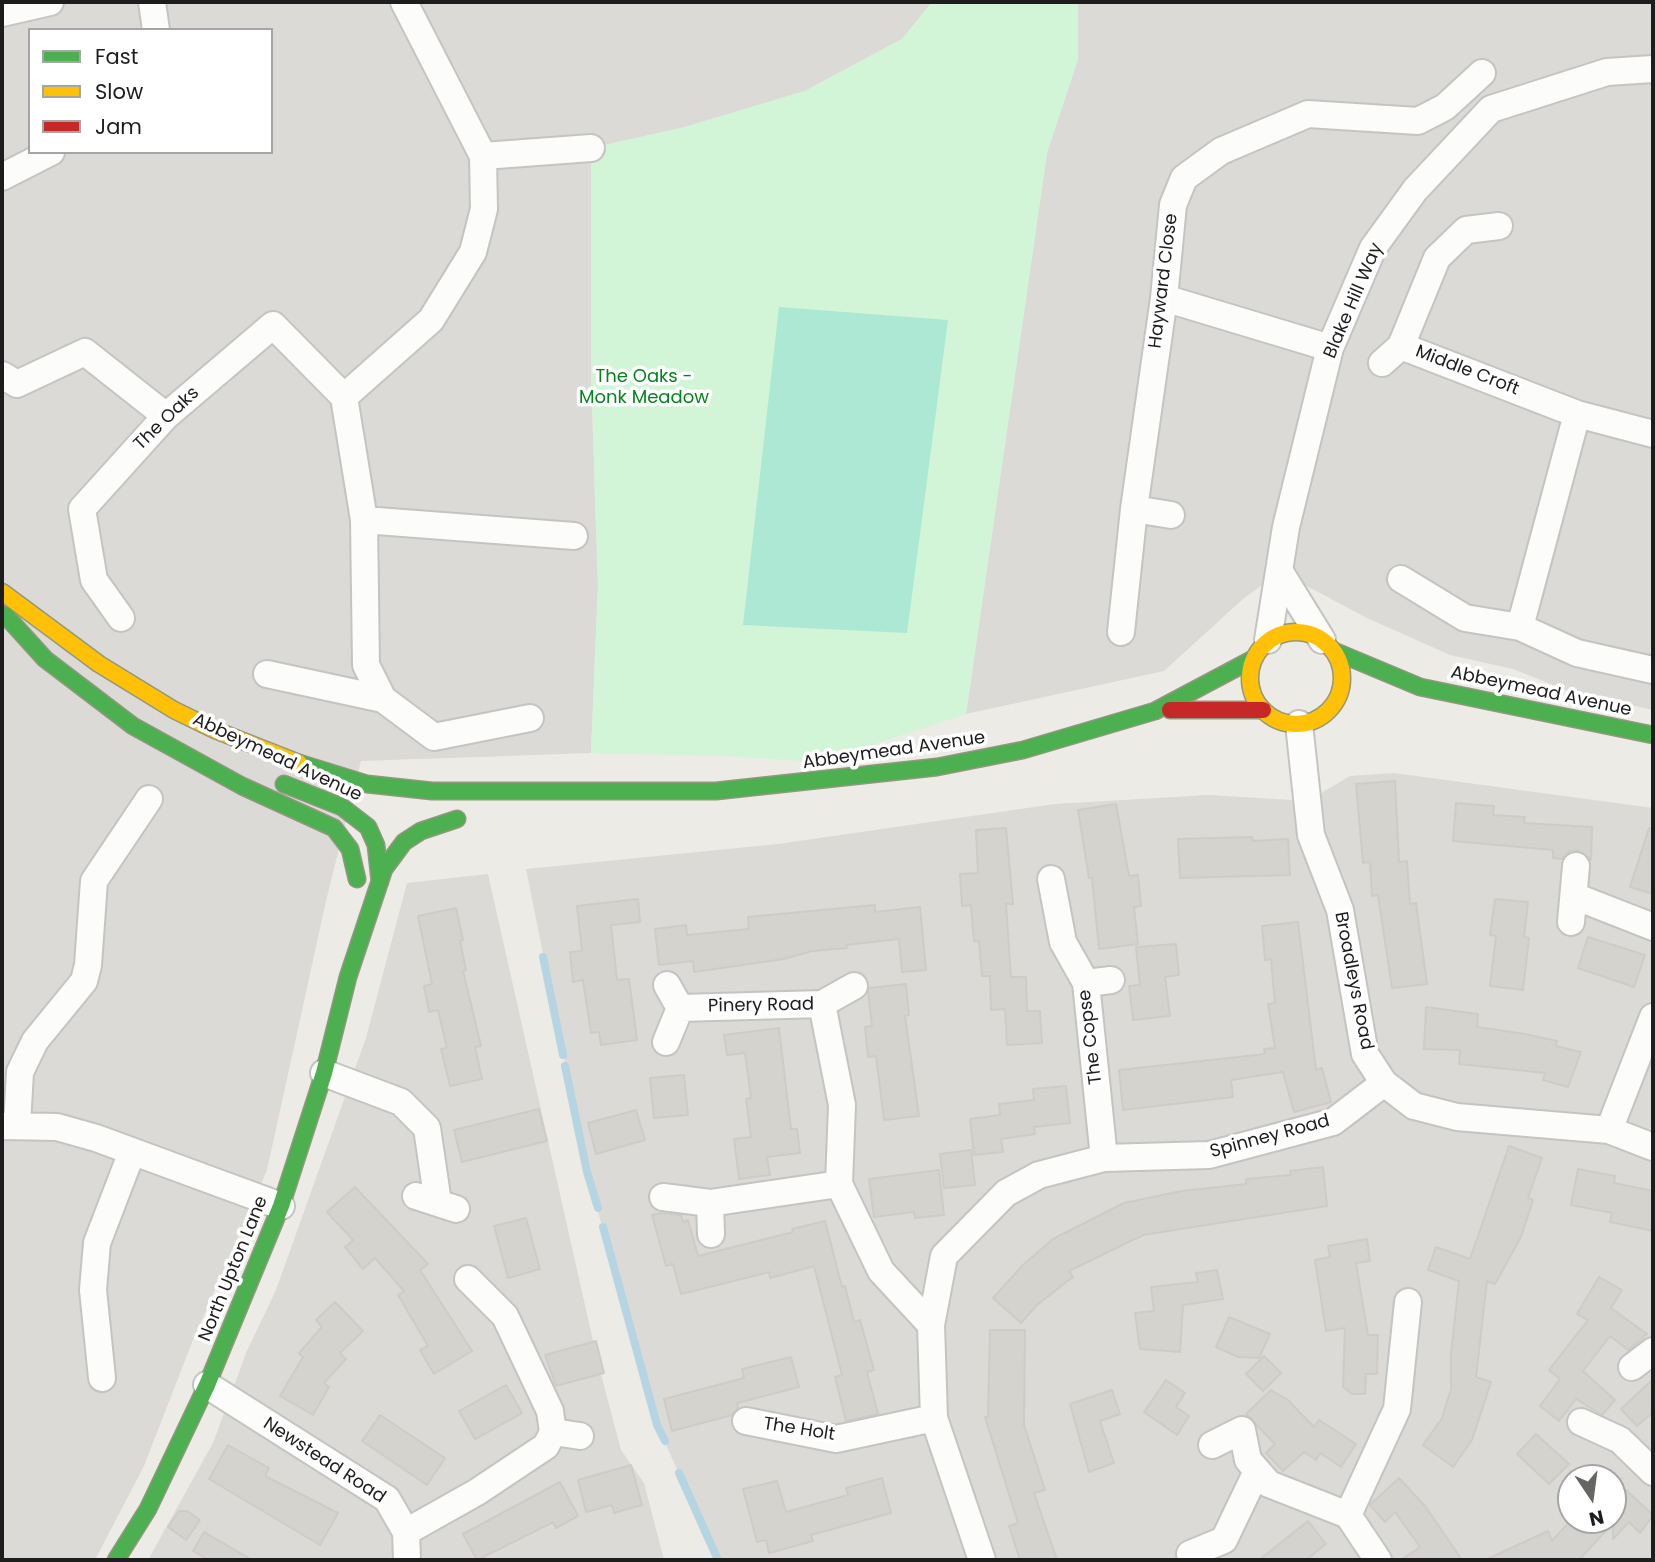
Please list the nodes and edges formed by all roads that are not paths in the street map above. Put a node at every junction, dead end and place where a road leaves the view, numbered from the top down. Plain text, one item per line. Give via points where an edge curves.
1 (50, 2) edge
2 (152, 2) edge
3 (404, 2) edge
4 (2, 13) edge
5 (156, 28) edge
6 (1653, 69) edge
7 (1482, 73) dead end
8 (592, 148) dead end
9 (47, 154) edge
10 (483, 156) junction
11 (2, 177) edge
12 (1499, 226) dead end
13 (1164, 298) junction
14 (1330, 348) junction
15 (2, 374) edge
16 (344, 397) junction
17 (1577, 414) junction
18 (166, 416) junction
19 (1653, 434) edge
20 (1134, 509) junction
21 (1171, 515) dead end
22 (364, 520) junction
23 (574, 536) dead end
24 (1280, 572) junction
25 (1401, 579) dead end
26 (2, 592) edge
27 (2, 599) edge
28 (2, 612) edge
29 (121, 618) dead end
30 (1520, 628) junction
31 (1121, 632) dead end
32 (1328, 645) junction
33 (1261, 650) junction
34 (1653, 670) edge
35 (267, 674) dead end
36 (1420, 687) junction
37 (1387, 692) dead end
38 (1356, 697) dead end
39 (383, 699) junction
40 (1335, 703) junction
41 (1263, 710) junction
42 (1155, 711) junction
43 (530, 718) dead end
44 (1299, 724) junction
45 (1653, 735) edge
46 (225, 757) dead end
47 (263, 775) dead end
48 (716, 791) junction
49 (455, 792) junction
50 (149, 799) dead end
51 (399, 804) dead end
52 (609, 807) dead end
53 (317, 819) junction
54 (382, 824) junction
55 (1576, 866) dead end
56 (357, 879) junction
57 (1051, 879) dead end
58 (380, 882) junction
59 (1574, 896) junction
60 (1571, 922) dead end
61 (1653, 926) edge
62 (348, 976) junction
63 (854, 986) dead end
64 (822, 1004) junction
65 (1653, 1017) edge
66 (666, 1042) dead end
67 (324, 1073) junction
68 (1384, 1083) junction
69 (9, 1125) edge
70 (1609, 1130) junction
71 (1653, 1147) edge
72 (132, 1152) junction
73 (1104, 1158) junction
74 (839, 1184) junction
75 (663, 1197) dead end
76 (437, 1203) dead end
77 (710, 1203) junction
78 (281, 1206) junction
79 (710, 1234) dead end
80 (468, 1279) dead end
81 (1408, 1302) dead end
82 (931, 1325) junction
83 (1653, 1351) edge
84 (1632, 1367) dead end
85 (102, 1378) dead end
86 (206, 1385) junction
87 (934, 1418) junction
88 (746, 1421) dead end
89 (1581, 1422) dead end
90 (553, 1432) junction
91 (580, 1436) dead end
92 (1212, 1445) dead end
93 (1257, 1471) junction
94 (1653, 1472) edge
95 (1348, 1515) junction
96 (406, 1532) junction
97 (1190, 1554) dead end
98 (116, 1560) edge
99 (407, 1560) edge
100 (982, 1560) edge
101 (1378, 1560) edge

1 - 4 street
2 - 5 street
3 - 10 street
6 - 14 street, Blake Hill Way via 1606,72 1491,109 1415,190 1373,248
7 - 13 street, Hayward Close via 1445,107 1418,121 1308,114 1217,139 1184,178 1173,205
8 - 10 street
9 - 11 street
10 - 16 street via 484,209 473,252 431,320
12 - 17 street, Middle Croft via 1466,230 1437,258 1391,354
13 - 14 street
13 - 20 street, Hayward Close
14 - 24 street, Blake Hill Way via 1286,527
15 - 18 street via 17,384 85,352
16 - 18 street, The Oaks via 273,325
16 - 22 street
17 - 19 street, Middle Croft
17 - 30 street
18 - 29 street, The Oaks via 82,509 94,580
20 - 21 street
20 - 31 street, Hayward Close
22 - 23 street
22 - 39 street via 366,665
24 - 32 street
24 - 33 street, Blake Hill Way
25 - 30 street via 1465,618
26 - 49 street, Abbeymead Avenue via 99,664 215,730 337,777 402,789
27 - 46 street, Abbeymead Avenue via 42,639 123,702
28 - 53 street, Abbeymead Avenue via 46,659 133,726 242,786
30 - 34 street via 1577,653
32 - 33 street via 1304,632 1286,633
32 - 36 street, Abbeymead Avenue
32 - 40 street via 1342,677
33 - 41 street via 1250,686
33 - 42 street, Abbeymead Avenue
35 - 39 street
36 - 37 street, Abbeymead Avenue
36 - 45 street, Abbeymead Avenue
38 - 40 street
39 - 43 street via 435,737
40 - 44 street via 1321,717
41 - 42 street, Abbeymead Avenue
41 - 44 street via 1275,719
42 - 48 street, Abbeymead Avenue via 1034,747 937,767
44 - 68 street, Broadleys Road via 1311,835 1340,910 1365,1054
47 - 54 street, Abbeymead Avenue
48 - 49 street, Abbeymead Avenue
48 - 52 street, Abbeymead Avenue
49 - 51 street, Abbeymead Avenue
50 - 69 street via 94,881 84,981 35,1041 20,1072
53 - 54 street, Abbeymead Avenue
53 - 56 street, Abbeymead Avenue via 344,838
54 - 56 street, Abbeymead Avenue via 359,848
54 - 58 street, Abbeymead Avenue via 376,845
54 - 58 street, Abbeymead Avenue via 465,818 421,831 404,842 391,856
55 - 59 street
56 - 62 street, North Upton Lane
57 - 73 street, The Copse via 1063,942 1098,981
58 - 62 street, North Upton Lane
59 - 60 street
59 - 61 street
62 - 67 street, North Upton Lane
63 - 64 street
64 - 66 street, Pinery Road via 674,996
64 - 74 street, Pinery Road via 842,1105
65 - 70 street
67 - 76 street via 401,1102 427,1128
67 - 78 street, North Upton Lane
68 - 70 street, Broadleys Road via 1414,1106 1457,1117
68 - 73 street, Spinney Road via 1333,1122 1209,1155
69 - 72 street via 57,1127
70 - 71 street, Broadleys Road
72 - 78 street
72 - 85 street via 97,1243 93,1290
73 - 82 street, Spinney Road via 1039,1175 1006,1193 944,1256
74 - 77 street
74 - 82 street, Pinery Road via 881,1271
75 - 77 street
77 - 79 street
78 - 86 street, North Upton Lane
80 - 90 street via 514,1309
81 - 95 street via 1397,1409
82 - 87 street, Spinney Road
83 - 84 street
86 - 96 street, Newstead Road via 387,1499
86 - 98 street, North Upton Lane via 148,1509
87 - 88 street, The Holt via 836,1439
87 - 100 street, Spinney Road
89 - 94 street via 1620,1440
90 - 91 street
90 - 96 street via 546,1446
92 - 93 street via 1242,1430 1248,1460
93 - 95 street via 1269,1485
93 - 97 street via 1224,1539
95 - 101 street
96 - 99 street, Newstead Road

